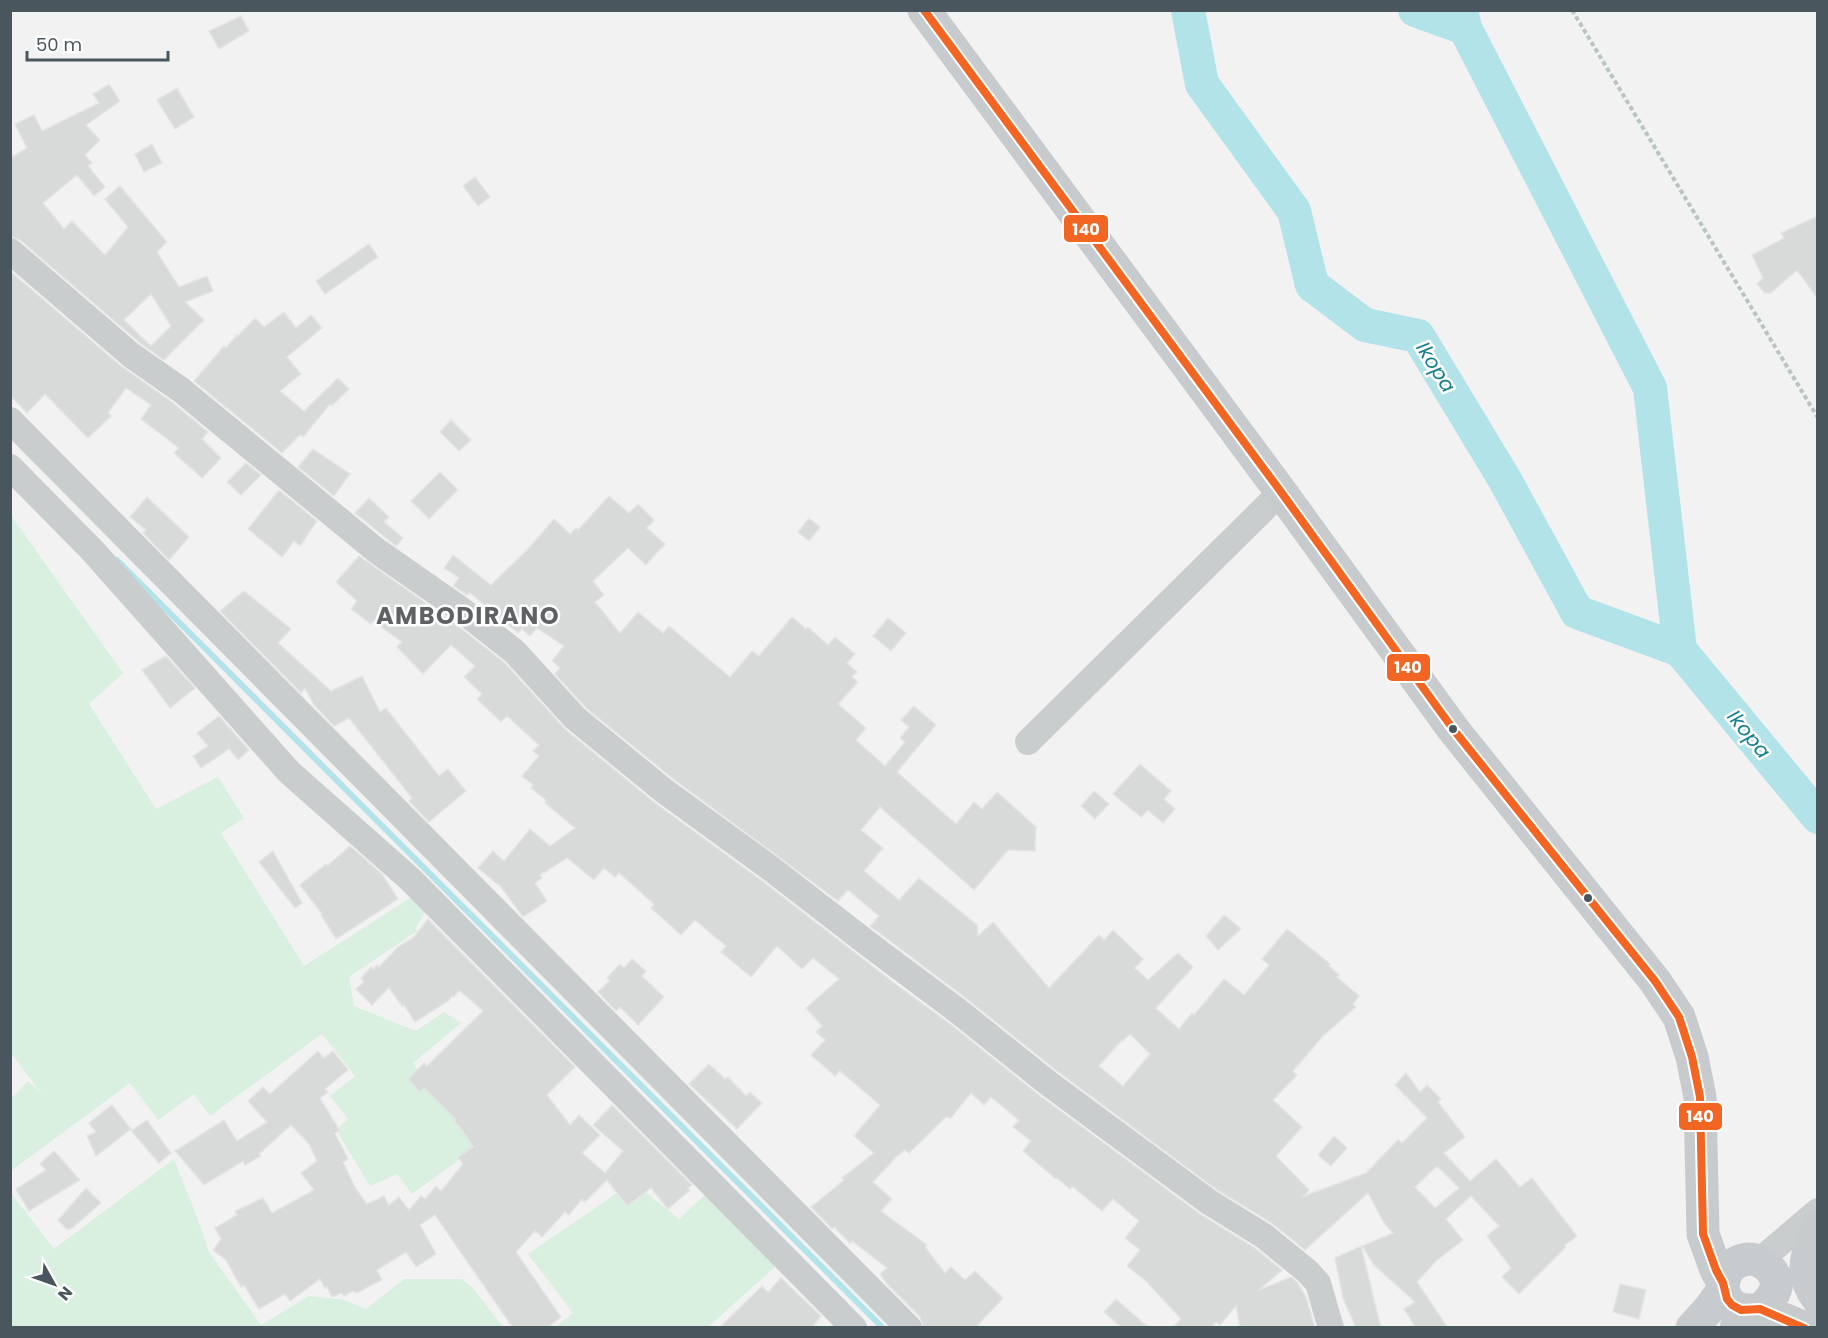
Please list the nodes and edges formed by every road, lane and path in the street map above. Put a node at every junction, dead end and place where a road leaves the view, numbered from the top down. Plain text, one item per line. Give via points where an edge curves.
1 (924, 10) edge
2 (1572, 10) edge
3 (10, 251) edge
4 (1818, 418) edge
5 (10, 420) edge
6 (10, 466) edge
7 (1281, 492) junction
8 (1028, 742) dead end
9 (1702, 1187) junction
10 (1818, 1212) edge
11 (1818, 1225) edge
12 (1765, 1268) junction
13 (1723, 1287) junction
14 (1818, 1299) edge
15 (1818, 1305) edge
16 (1748, 1318) edge
17 (854, 1328) edge
18 (909, 1328) edge
19 (1330, 1328) edge
20 (1692, 1328) edge
21 (1805, 1328) edge

1 - 7 main road
2 - 4 path
3 - 19 street via 131,355 181,390 377,551 515,651 575,718 663,790 1048,1083 1209,1202 1264,1236 1307,1271 1318,1283
5 - 18 street
6 - 17 street via 92,550 289,772 411,880
7 - 8 street
7 - 9 main road via 1453,729 1655,981 1679,1017 1700,1097
9 - 12 main road via 1723,1229
9 - 13 main road via 1703,1234
10 - 12 street
11 - 14 main road via 1805,1262 1805,1277
12 - 13 main road via 1741,1260 1727,1272
12 - 15 main road
12 - 16 main road via 1773,1295
13 - 16 main road via 1726,1299
13 - 20 main road
16 - 21 main road

